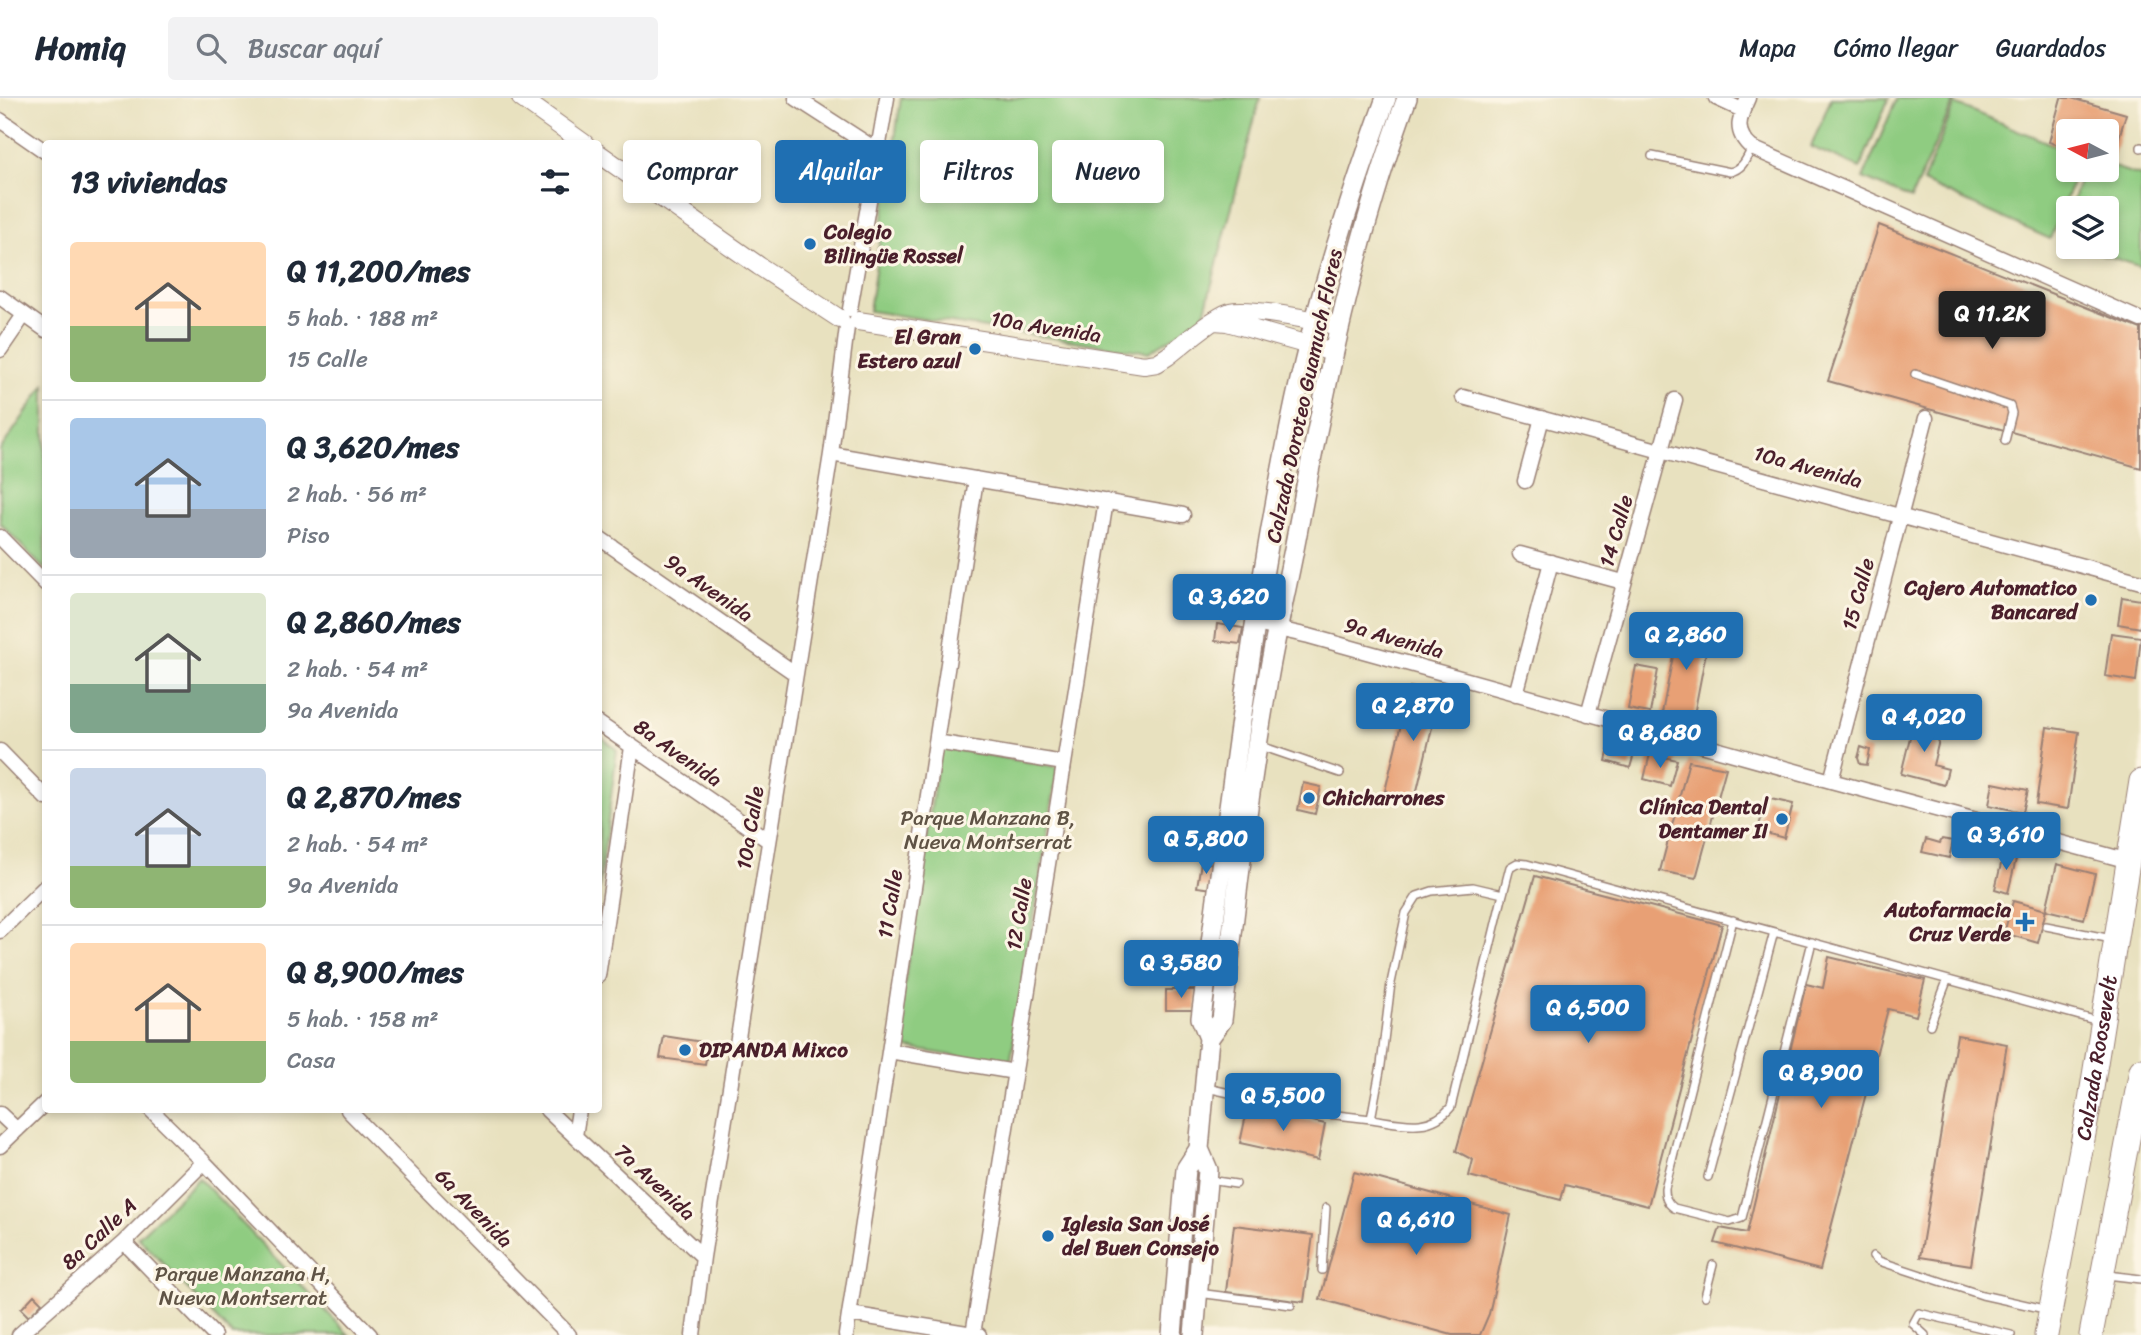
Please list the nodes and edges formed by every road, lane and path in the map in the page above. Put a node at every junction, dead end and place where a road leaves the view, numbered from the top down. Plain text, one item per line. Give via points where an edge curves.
1 (521, 98) edge
2 (796, 98) edge
3 (887, 98) edge
4 (1386, 98) edge
5 (1407, 98) edge
6 (1716, 98) edge
7 (1745, 104) edge
8 (0, 120) edge
9 (579, 140) edge
10 (861, 140) edge
11 (880, 140) edge
12 (1752, 148) junction
13 (42, 149) edge
14 (602, 156) edge
15 (1652, 156) dead end
16 (869, 203) edge
17 (0, 297) edge
18 (24, 315) junction
19 (848, 318) junction
20 (1315, 320) junction
21 (2141, 320) edge
22 (1215, 321) junction
23 (1339, 326) junction
24 (42, 327) edge
25 (1309, 345) junction
26 (0, 349) edge
27 (1333, 352) junction
28 (1915, 374) dead end
29 (1462, 397) dead end
30 (1675, 400) dead end
31 (1542, 418) junction
32 (1926, 418) dead end
33 (2005, 441) dead end
34 (1660, 450) junction
35 (831, 454) junction
36 (975, 479) junction
37 (1525, 481) dead end
38 (1106, 502) junction
39 (1183, 515) dead end
40 (1900, 516) junction
41 (0, 537) edge
42 (602, 540) edge
43 (1520, 554) dead end
44 (1550, 562) junction
45 (42, 580) edge
46 (1623, 582) junction
47 (2141, 582) edge
48 (1255, 624) junction
49 (1279, 628) junction
50 (796, 674) junction
51 (1516, 694) junction
52 (1588, 714) junction
53 (602, 726) edge
54 (936, 742) junction
55 (1258, 745) junction
56 (632, 747) junction
57 (0, 751) edge
58 (1064, 763) junction
59 (1340, 773) dead end
60 (1831, 781) junction
61 (2141, 781) edge
62 (42, 794) edge
63 (769, 841) junction
64 (2129, 861) junction
65 (42, 891) edge
66 (1503, 894) junction
67 (1733, 920) junction
68 (2046, 926) dead end
69 (0, 932) edge
70 (1774, 932) junction
71 (2116, 940) junction
72 (1812, 942) junction
73 (602, 949) edge
74 (1947, 981) junction
75 (2102, 1023) junction
76 (1930, 1025) dead end
77 (1209, 1038) junction
78 (889, 1051) junction
79 (1015, 1072) junction
80 (2140, 1079) edge
81 (1204, 1088) junction
82 (42, 1106) edge
83 (2089, 1107) junction
84 (154, 1113) edge
85 (351, 1113) edge
86 (550, 1113) edge
87 (579, 1113) edge
88 (0, 1114) edge
89 (1371, 1119) junction
90 (17, 1130) junction
91 (575, 1136) junction
92 (2135, 1144) edge
93 (0, 1146) edge
94 (1199, 1149) junction
95 (204, 1161) junction
96 (1708, 1177) dead end
97 (1207, 1180) junction
98 (1236, 1184) dead end
99 (1326, 1208) dead end
100 (124, 1242) junction
101 (703, 1256) junction
102 (1873, 1256) dead end
103 (1713, 1265) dead end
104 (1322, 1270) dead end
105 (2103, 1274) junction
106 (2141, 1279) edge
107 (1197, 1293) junction
108 (1705, 1296) dead end
109 (1291, 1306) dead end
110 (2051, 1310) junction
111 (849, 1314) junction
112 (19, 1335) edge
113 (214, 1335) edge
114 (370, 1335) edge
115 (569, 1335) edge
116 (693, 1335) edge
117 (846, 1335) edge
118 (976, 1335) edge
119 (1172, 1335) edge
120 (1194, 1335) edge
121 (1925, 1335) edge
122 (2011, 1335) edge
123 (2046, 1335) edge
124 (2061, 1335) edge
125 (2091, 1335) edge

1 - 9 street
2 - 10 street
3 - 11 street, 10a Calle
4 - 20 main road, Calzada Doroteo Guamuch Flores
5 - 23 main road, Calzada Doroteo Guamuch Flores
6 - 7 street
7 - 12 street via 1738,125 1743,141
8 - 13 street
12 - 15 lane via 1742,167 1730,172
12 - 21 street
14 - 19 street, 10a Avenida via 759,266
16 - 19 street, 10a Calle
17 - 18 street
18 - 24 street
18 - 26 street
19 - 22 street, 10a Avenida via 1144,365 1157,363
19 - 35 street, 10a Calle
20 - 22 street, 10a Avenida via 1247,311 1230,312
20 - 23 street, 10a Avenida
20 - 25 main road, Calzada Doroteo Guamuch Flores
22 - 25 street
23 - 27 main road, Calzada Doroteo Guamuch Flores
25 - 27 street
25 - 48 main road, Calzada Doroteo Guamuch Flores
27 - 49 main road, Calzada Doroteo Guamuch Flores
28 - 33 lane via 2010,406
29 - 31 street, 10a Avenida
30 - 34 street, 14 Calle
31 - 34 street, 10a Avenida
31 - 37 street
32 - 40 street, 15 Calle
34 - 40 street, 10a Avenida
34 - 46 street, 14 Calle
35 - 36 street
35 - 50 street, 10a Calle
36 - 38 street
36 - 54 street, 11 Calle
38 - 39 street
38 - 58 street, 12 Calle
40 - 47 street, 10a Avenida
40 - 60 street, 15 Calle
41 - 45 street
42 - 50 street, 9a Avenida
43 - 44 street
44 - 46 street
44 - 51 street
46 - 52 street, 14 Calle
48 - 49 street, 9a Avenida
48 - 77 main road, Calzada Doroteo Guamuch Flores via 1201,1017
49 - 51 street, 9a Avenida
49 - 55 main road, Calzada Doroteo Guamuch Flores
50 - 63 street, 10a Calle
51 - 52 street, 9a Avenida
52 - 60 street, 9a Avenida
53 - 56 street, 8a Avenida
54 - 58 street
54 - 78 street, 11 Calle
55 - 59 lane
55 - 77 main road, Calzada Doroteo Guamuch Flores via 1222,1020
56 - 63 street, 8a Avenida
56 - 73 street
57 - 62 street
58 - 79 street, 12 Calle
60 - 64 street, 9a Avenida
61 - 64 highway, Calzada Roosevelt
63 - 101 street, 10a Calle
64 - 71 highway, Calzada Roosevelt
65 - 69 street
66 - 67 lane via 1510,867 1527,864
66 - 89 lane via 1451,1107 1444,1116 1422,1124
66 - 89 lane via 1473,887 1432,891 1417,896 1406,913
67 - 70 lane
67 - 72 lane via 1665,1188 1674,1208 1730,1222 1742,1218
68 - 71 lane
70 - 72 lane
70 - 96 lane
71 - 75 highway, Calzada Roosevelt
72 - 74 lane
74 - 75 lane
74 - 76 lane
75 - 83 highway, Calzada Roosevelt
77 - 81 main road, Calzada Doroteo Guamuch Flores
78 - 79 street
78 - 111 street, 11 Calle
79 - 118 street, 12 Calle
80 - 92 highway
81 - 89 lane via 1319,1113
81 - 94 main road, Calzada Doroteo Guamuch Flores
82 - 90 street
83 - 110 highway, Calzada Roosevelt
83 - 124 highway via 2096,1153
84 - 95 street
85 - 115 street, 6a Avenida
86 - 91 street, 7a Avenida
87 - 91 street
88 - 90 street
90 - 93 street
91 - 101 street, 7a Avenida
92 - 105 highway
94 - 97 main road, Calzada Doroteo Guamuch Flores
94 - 119 main road, Calzada Doroteo Guamuch Flores via 1186,1169
95 - 100 street, 8a Calle A
95 - 114 street
97 - 98 lane
97 - 107 main road, Calzada Doroteo Guamuch Flores
99 - 104 lane
100 - 112 street, 8a Calle A
100 - 113 street
101 - 116 street, 10a Calle
102 - 110 lane via 1982,1295
103 - 108 lane
105 - 106 lane
105 - 125 highway
107 - 109 lane
107 - 120 main road, Calzada Doroteo Guamuch Flores
110 - 123 highway, Calzada Roosevelt
111 - 117 street, 11 Calle
111 - 118 street
121 - 122 lane via 1913,1324 1919,1313

